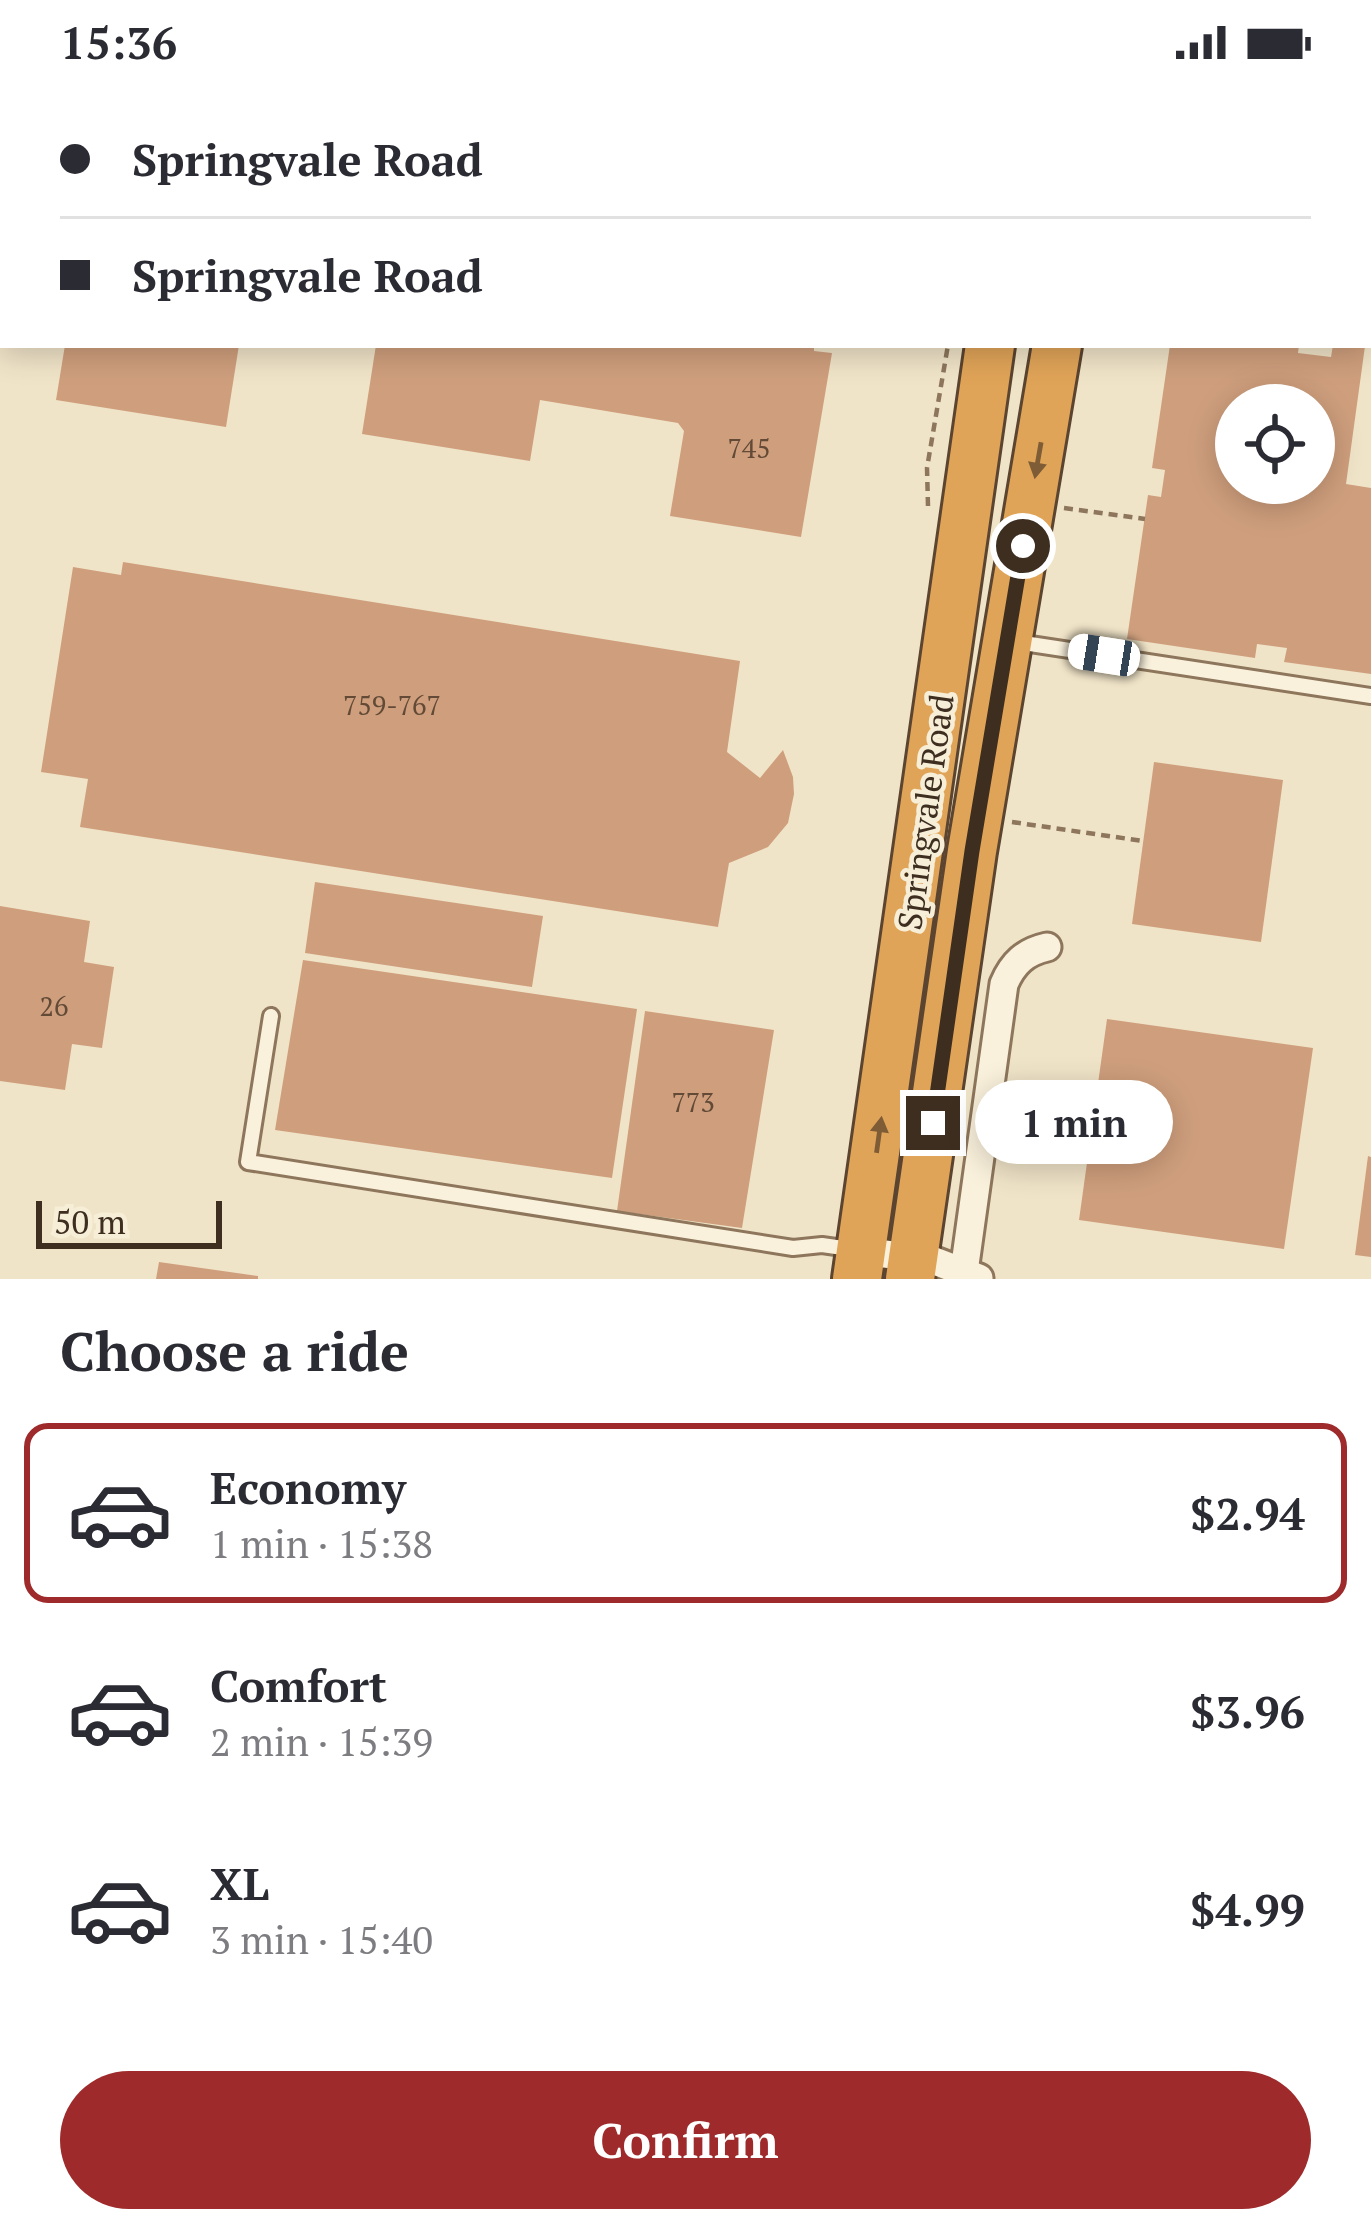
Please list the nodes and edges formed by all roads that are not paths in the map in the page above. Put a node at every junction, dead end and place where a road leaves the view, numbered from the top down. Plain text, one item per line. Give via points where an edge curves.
1 (990, 348) edge
2 (1056, 348) edge
3 (1006, 640) junction
4 (1371, 696) edge
5 (1047, 947) dead end
6 (271, 1016) dead end
7 (859, 1265) edge
8 (912, 1268) edge
9 (969, 1276) edge

7 -> 1 highway, Springvale Road
2 -> 3 highway, Springvale Road
3 - 4 lane
3 - 8 highway, Springvale Road
5 - 9 street via 1030,951 1004,984
6 - 7 lane via 248,1162 794,1248 822,1245
7 - 8 street
8 - 9 street

